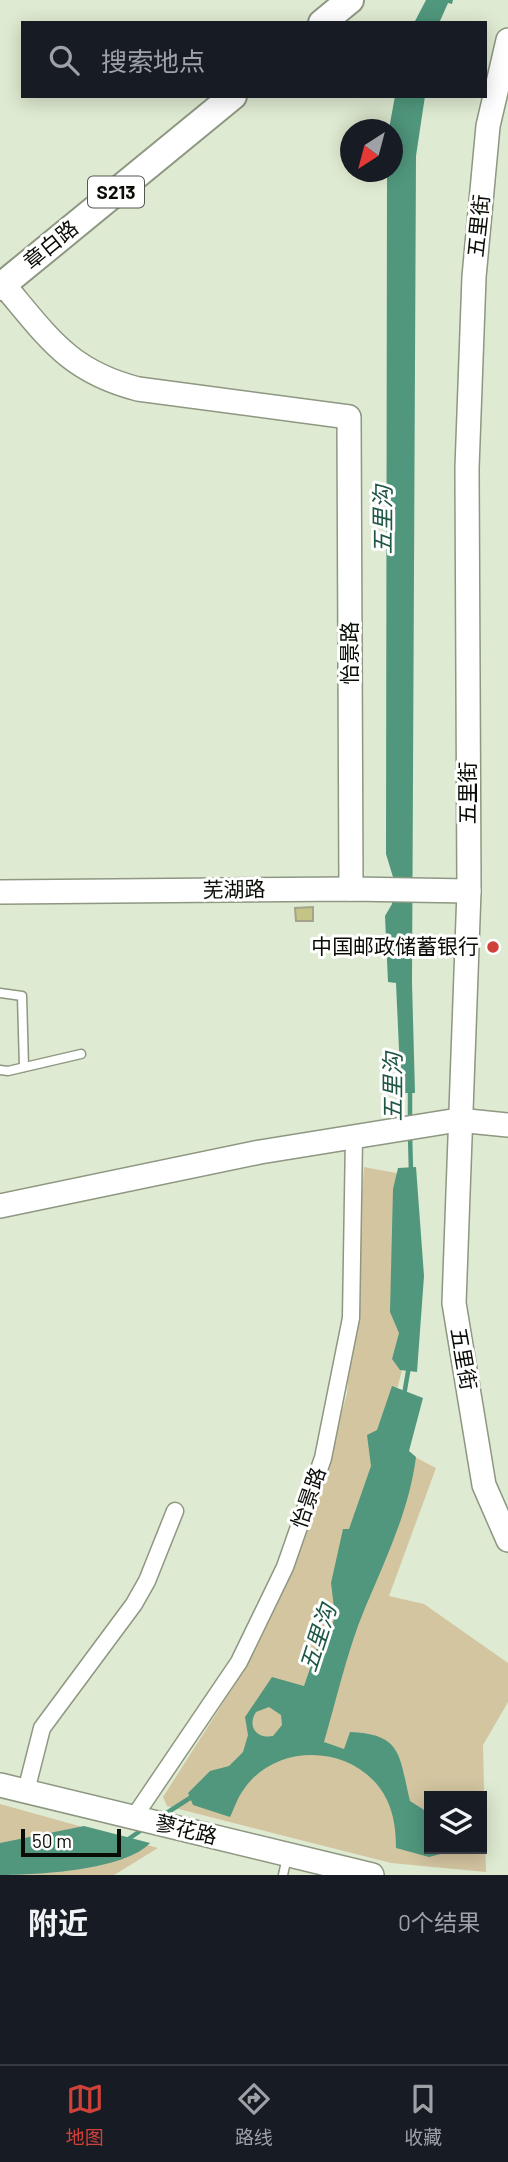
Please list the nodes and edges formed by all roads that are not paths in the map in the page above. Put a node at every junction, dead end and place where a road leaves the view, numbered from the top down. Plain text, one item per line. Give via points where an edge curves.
1 (350, 0) edge
2 (324, 21) edge
3 (508, 40) edge
4 (504, 71) edge
5 (231, 98) edge
6 (2, 286) edge
7 (351, 889) junction
8 (469, 891) junction
9 (0, 892) edge
10 (0, 993) edge
11 (81, 1054) dead end
12 (24, 1067) junction
13 (0, 1070) edge
14 (458, 1119) junction
15 (508, 1125) edge
16 (354, 1136) junction
17 (0, 1206) edge
18 (175, 1511) dead end
19 (508, 1540) edge
20 (0, 1785) edge
21 (26, 1791) junction
22 (134, 1817) junction
23 (285, 1865) edge
24 (372, 1875) edge

1 - 2 main road
3 - 4 street, 五里街
4 - 8 street, 五里街 via 488,126 472,317 467,468
5 - 6 main road, 章白路 / S213
6 - 7 street, 怡景路 via 62,352 107,381 349,417
7 - 8 street, 芜湖路
7 - 9 street, 芜湖路
8 - 14 street, 五里街
10 - 12 lane via 22,996
11 - 12 lane
12 - 13 lane
14 - 15 street
14 - 16 street
14 - 19 street, 五里街 via 454,1303 484,1485
16 - 17 street
16 - 22 street, 怡景路 via 351,1318 323,1458 285,1567 239,1662
18 - 21 street via 134,1604 42,1728
20 - 21 street, 蓼花路
21 - 22 street, 蓼花路
22 - 23 street, 蓼花路
23 - 24 street, 蓼花路

